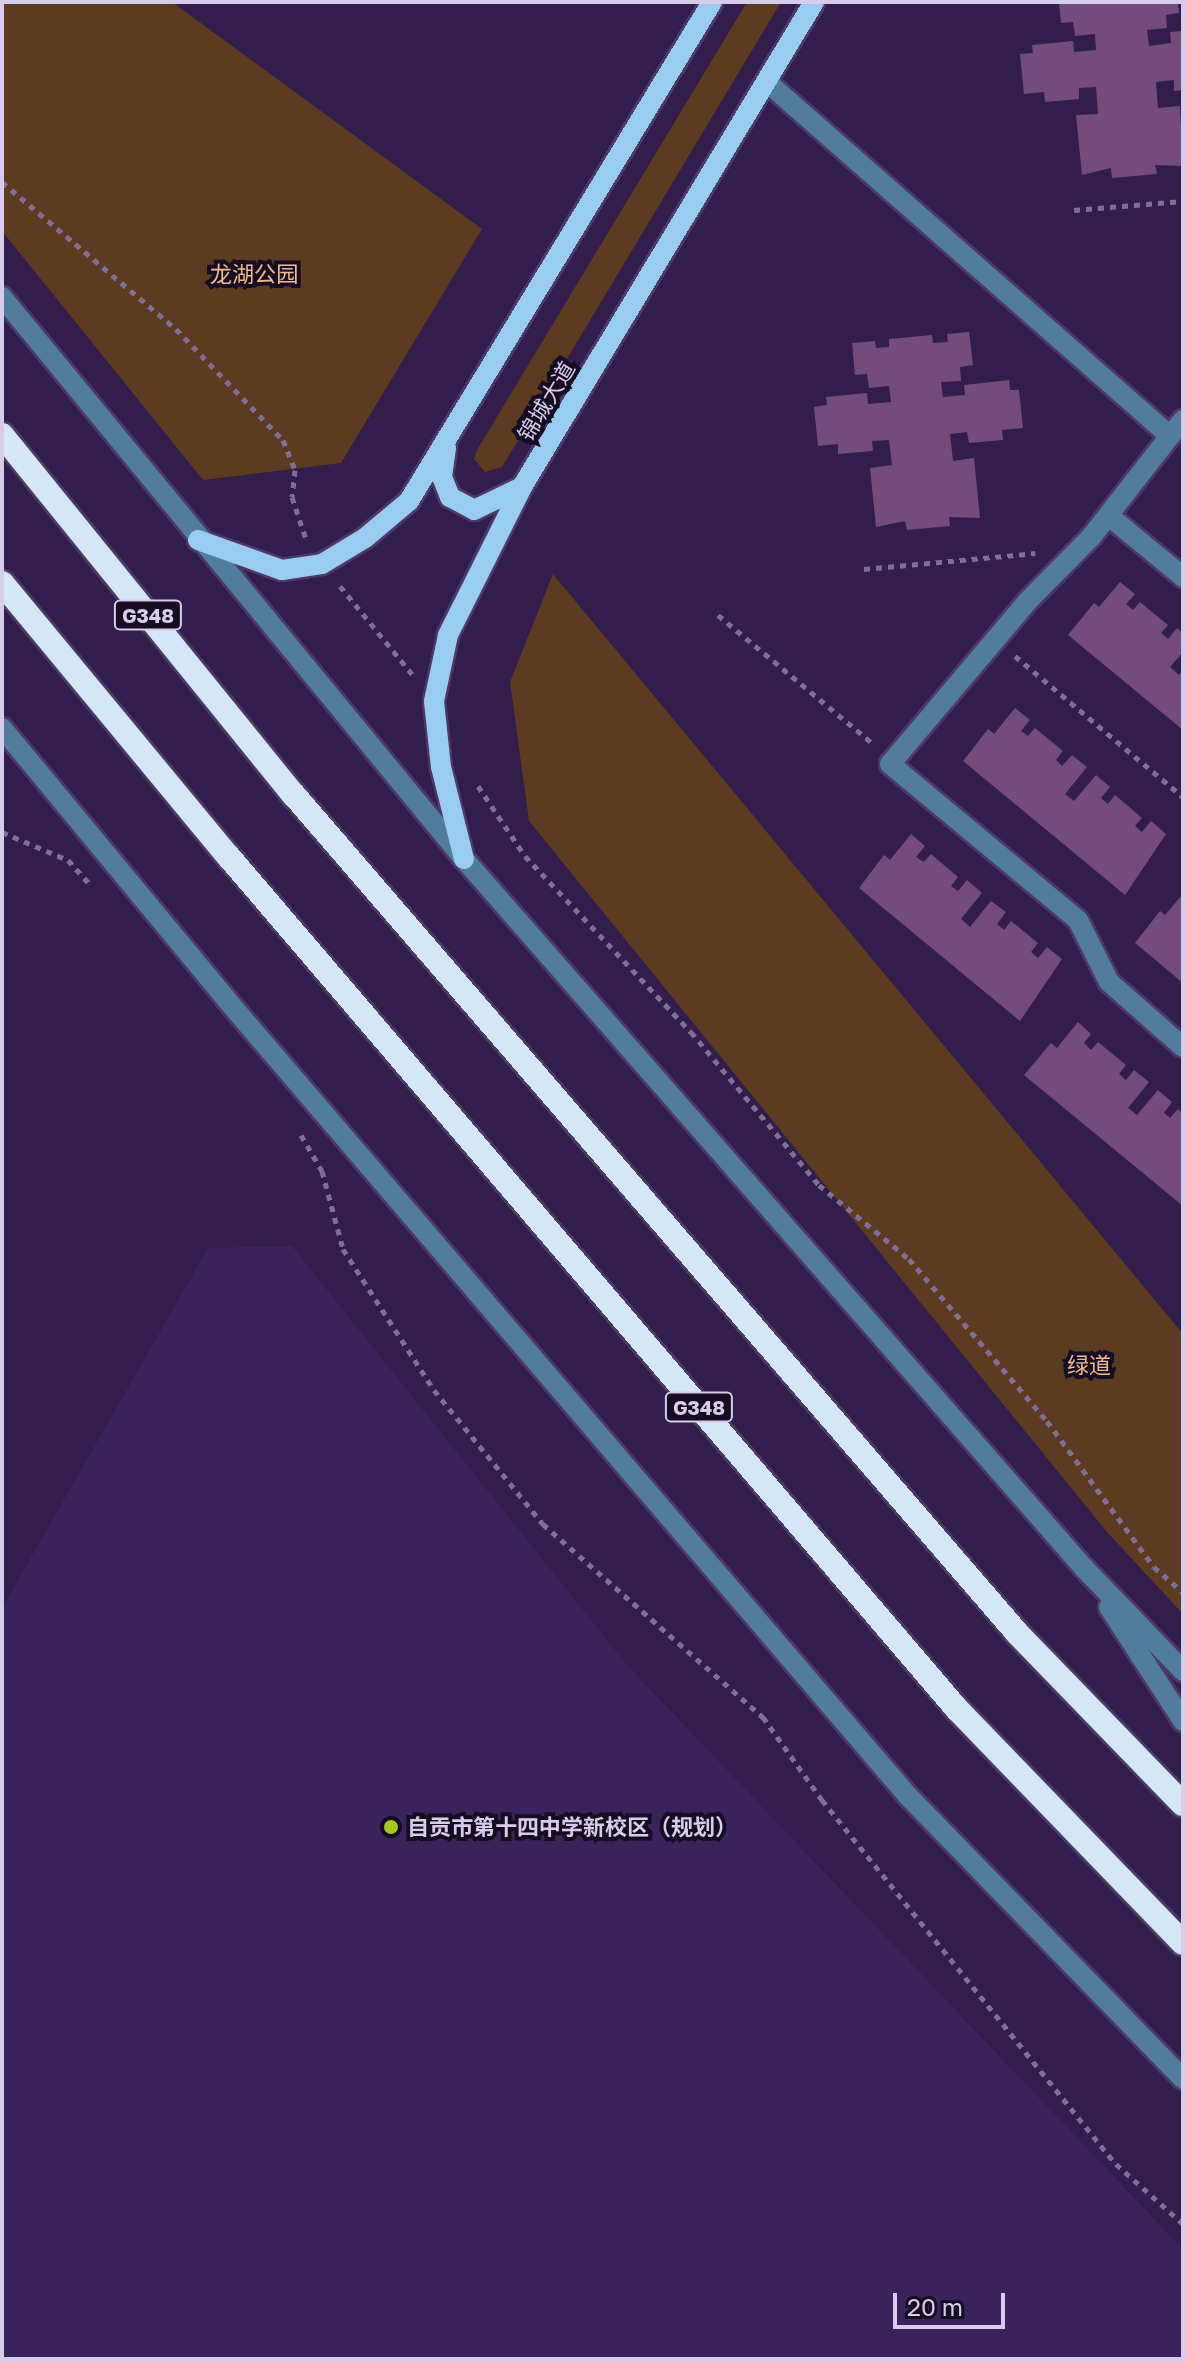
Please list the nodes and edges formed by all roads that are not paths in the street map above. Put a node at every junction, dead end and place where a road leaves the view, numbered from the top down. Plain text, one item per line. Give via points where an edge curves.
1 (712, 2) edge
2 (814, 2) edge
3 (767, 82) junction
4 (2, 297) edge
5 (1183, 420) edge
6 (2, 435) edge
7 (1170, 436) junction
8 (447, 444) junction
9 (522, 487) junction
10 (1109, 516) junction
11 (198, 540) junction
12 (1183, 577) edge
13 (2, 583) edge
14 (2, 728) edge
15 (464, 859) junction
16 (1183, 1047) edge
17 (1084, 1568) junction
18 (1183, 1671) edge
19 (1183, 1721) edge
20 (1183, 1804) edge
21 (1183, 1943) edge
22 (1183, 2079) edge

1 - 8 main road
2 - 3 main road, 锦城大道
3 - 7 street
3 - 9 main road, 锦城大道
4 - 11 street
5 - 7 street
6 - 20 highway, G348 via 367,879 1017,1633
7 - 10 street
8 - 9 main road via 442,477 450,497 474,510
8 - 11 main road via 409,501 322,564 282,570
9 - 15 main road, 锦城大道 via 448,635 434,701 441,767
10 - 12 street
10 - 16 street via 890,764 1078,920 1109,982
11 - 15 street
13 - 21 highway, G348 via 229,857 957,1709
14 - 22 street via 226,999 907,1795
15 - 17 street
17 - 18 street
17 - 19 street

